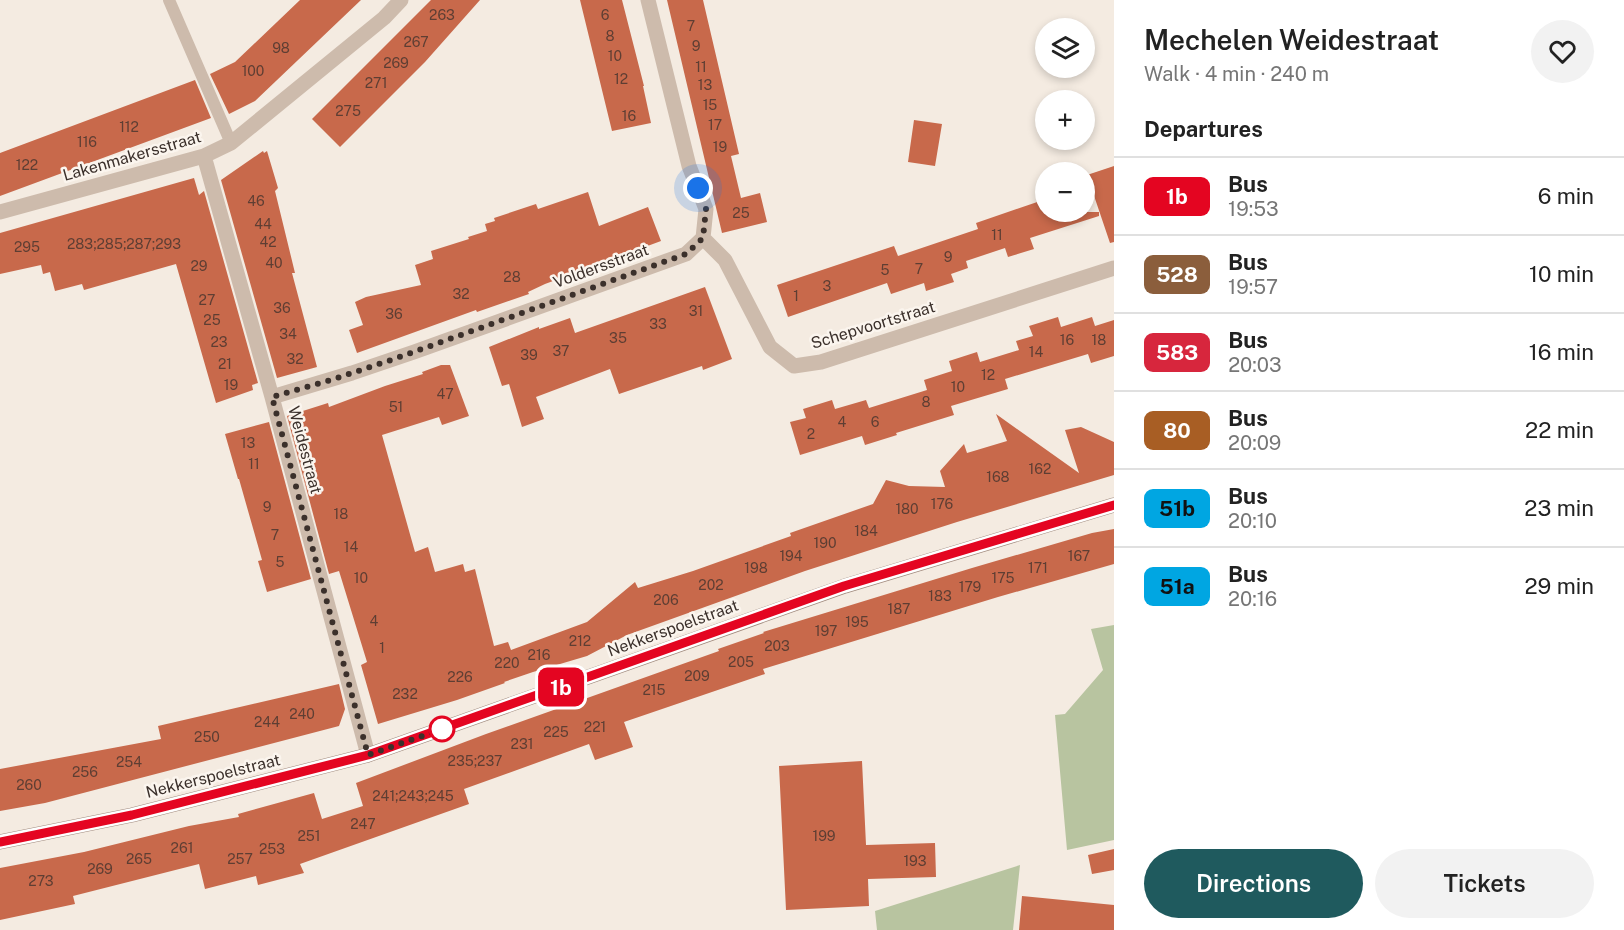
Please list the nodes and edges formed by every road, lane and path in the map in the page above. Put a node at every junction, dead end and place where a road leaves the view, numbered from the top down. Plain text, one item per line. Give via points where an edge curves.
1 (169, 0) edge
2 (401, 0) edge
3 (648, 0) edge
4 (231, 143) junction
5 (204, 156) junction
6 (0, 212) edge
7 (703, 238) junction
8 (1114, 268) edge
9 (272, 397) junction
10 (1114, 505) edge
11 (368, 755) junction
12 (0, 842) edge

1 - 4 lane
2 - 4 street, Lakenmakersstraat
3 - 7 street via 689,166 706,209
4 - 5 street, Lakenmakersstraat
5 - 6 street, Lakenmakersstraat
5 - 9 street, Weidestraat
7 - 8 street, Schepvoortstraat via 725,260 770,347 794,366 821,362
7 - 9 street, Voldersstraat via 686,254 394,359
9 - 11 street, Weidestraat
10 - 11 main road, Nekkerspoelstraat via 844,586
11 - 12 main road, Nekkerspoelstraat via 132,815

